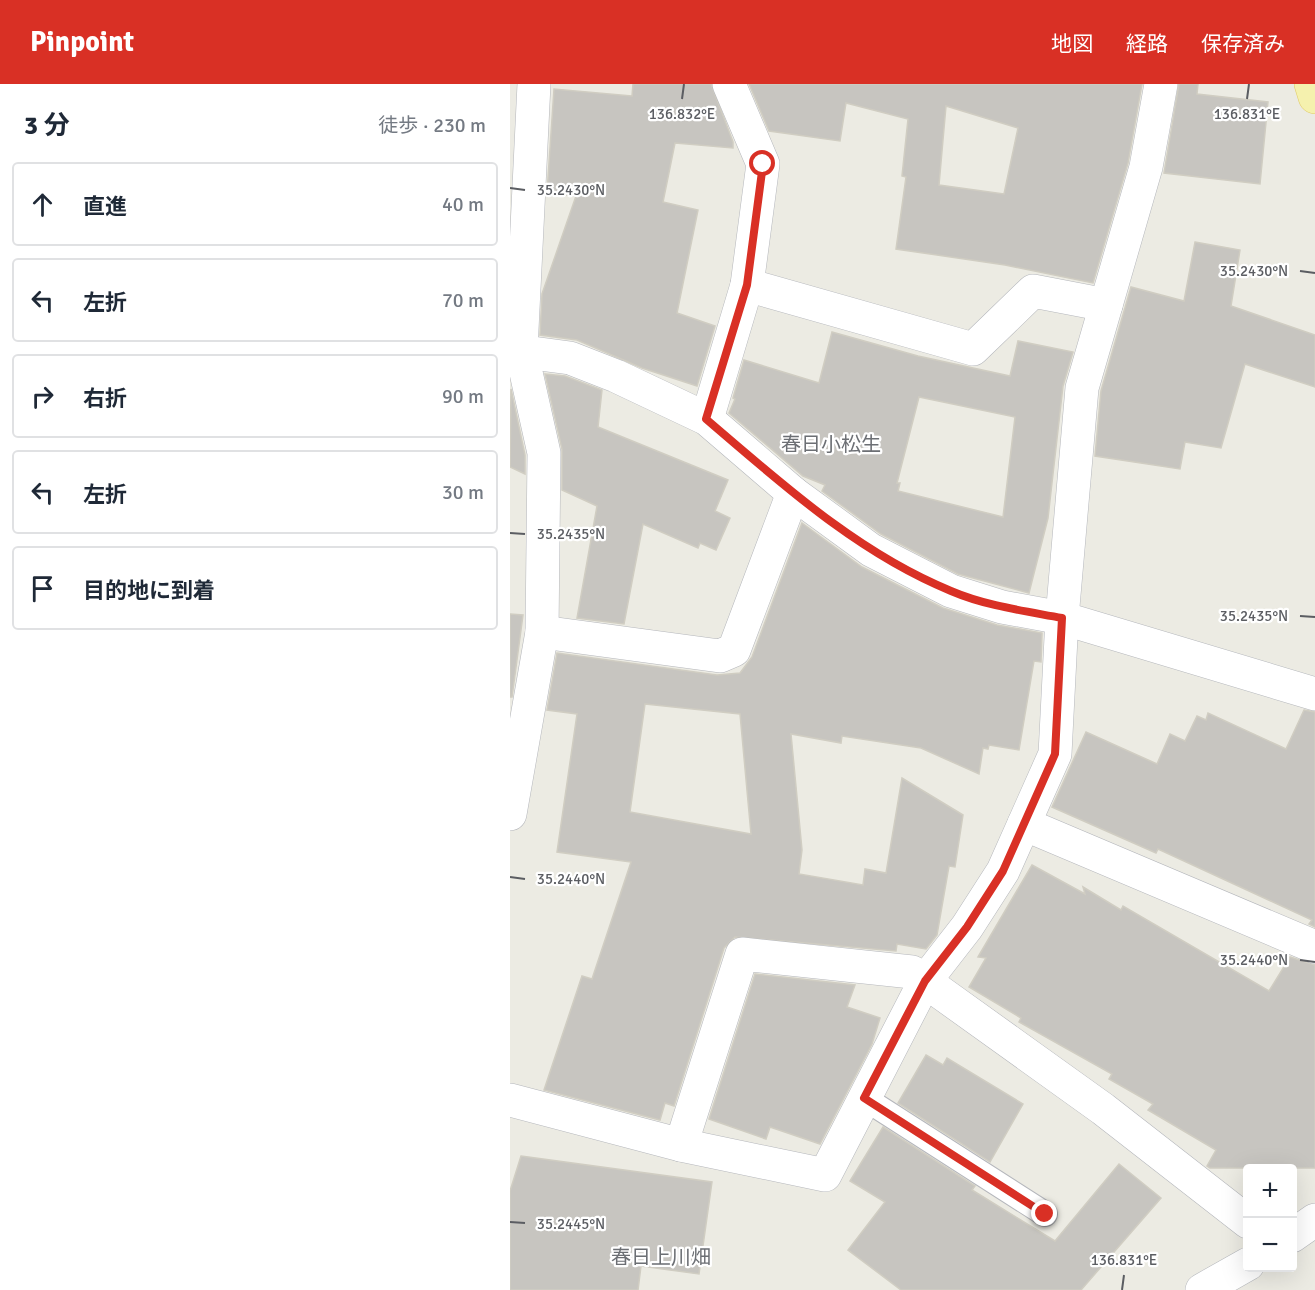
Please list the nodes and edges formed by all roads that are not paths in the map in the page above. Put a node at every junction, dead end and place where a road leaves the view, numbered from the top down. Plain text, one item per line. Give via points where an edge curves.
1 (534, 84) edge
2 (729, 84) edge
3 (1161, 84) edge
4 (1311, 84) edge
5 (1315, 97) edge
6 (747, 285) junction
7 (1106, 304) junction
8 (516, 350) edge
9 (706, 419) junction
10 (793, 493) junction
11 (1062, 618) junction
12 (542, 632) junction
13 (1315, 694) edge
14 (518, 716) edge
15 (510, 814) edge
16 (1024, 824) junction
17 (1315, 947) edge
18 (925, 981) junction
19 (864, 1098) junction
20 (510, 1100) edge
21 (681, 1145) junction
22 (1045, 1214) dead end
23 (1243, 1218) edge
24 (1315, 1220) edge
25 (1297, 1233) edge
26 (1243, 1267) edge
27 (1202, 1290) edge

1 - 8 street
2 - 6 street via 763,164
3 - 7 street via 1146,167
4 - 5 main road
6 - 7 street via 973,349 1033,291
6 - 9 street
7 - 11 street via 1082,388
8 - 9 street via 570,358
8 - 12 street via 544,453
9 - 10 street
10 - 11 street via 872,550 951,591 1002,607
10 - 12 street via 734,650 720,656
11 - 13 street
11 - 16 street via 1055,754
12 - 14 street
14 - 15 street
16 - 17 street
16 - 18 street via 1003,871 967,927
18 - 19 street
18 - 21 street via 912,972 742,954
18 - 23 street via 1103,1109
19 - 21 street via 825,1175
19 - 22 lane
20 - 21 street
24 - 25 street
26 - 27 street

